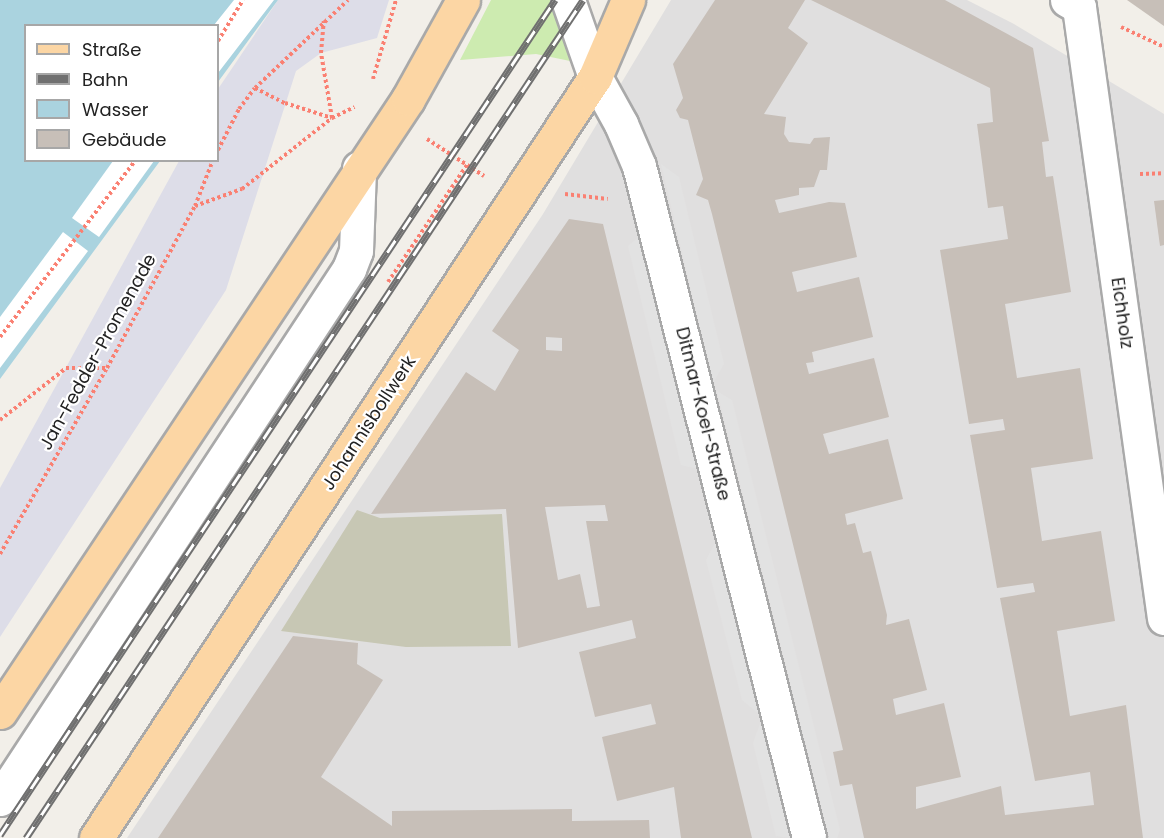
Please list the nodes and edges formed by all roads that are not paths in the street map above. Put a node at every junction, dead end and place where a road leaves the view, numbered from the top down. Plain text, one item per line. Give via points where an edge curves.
1 (463, 0) edge
2 (567, 0) edge
3 (628, 0) edge
4 (1073, 4) edge
5 (595, 77) junction
6 (359, 168) junction
7 (1164, 618) edge
8 (0, 712) edge
9 (0, 799) edge
10 (96, 838) edge
11 (809, 838) edge

1 - 6 main road via 429,64
2 - 5 street, Ditmar-Koel-Straße
3 - 5 main road, Johannisbollwerk
4 - 7 street, Eichholz
5 - 10 main road, Johannisbollwerk
5 - 11 street, Ditmar-Koel-Straße via 639,166 656,225
6 - 8 main road
6 - 9 street via 356,251 348,269

